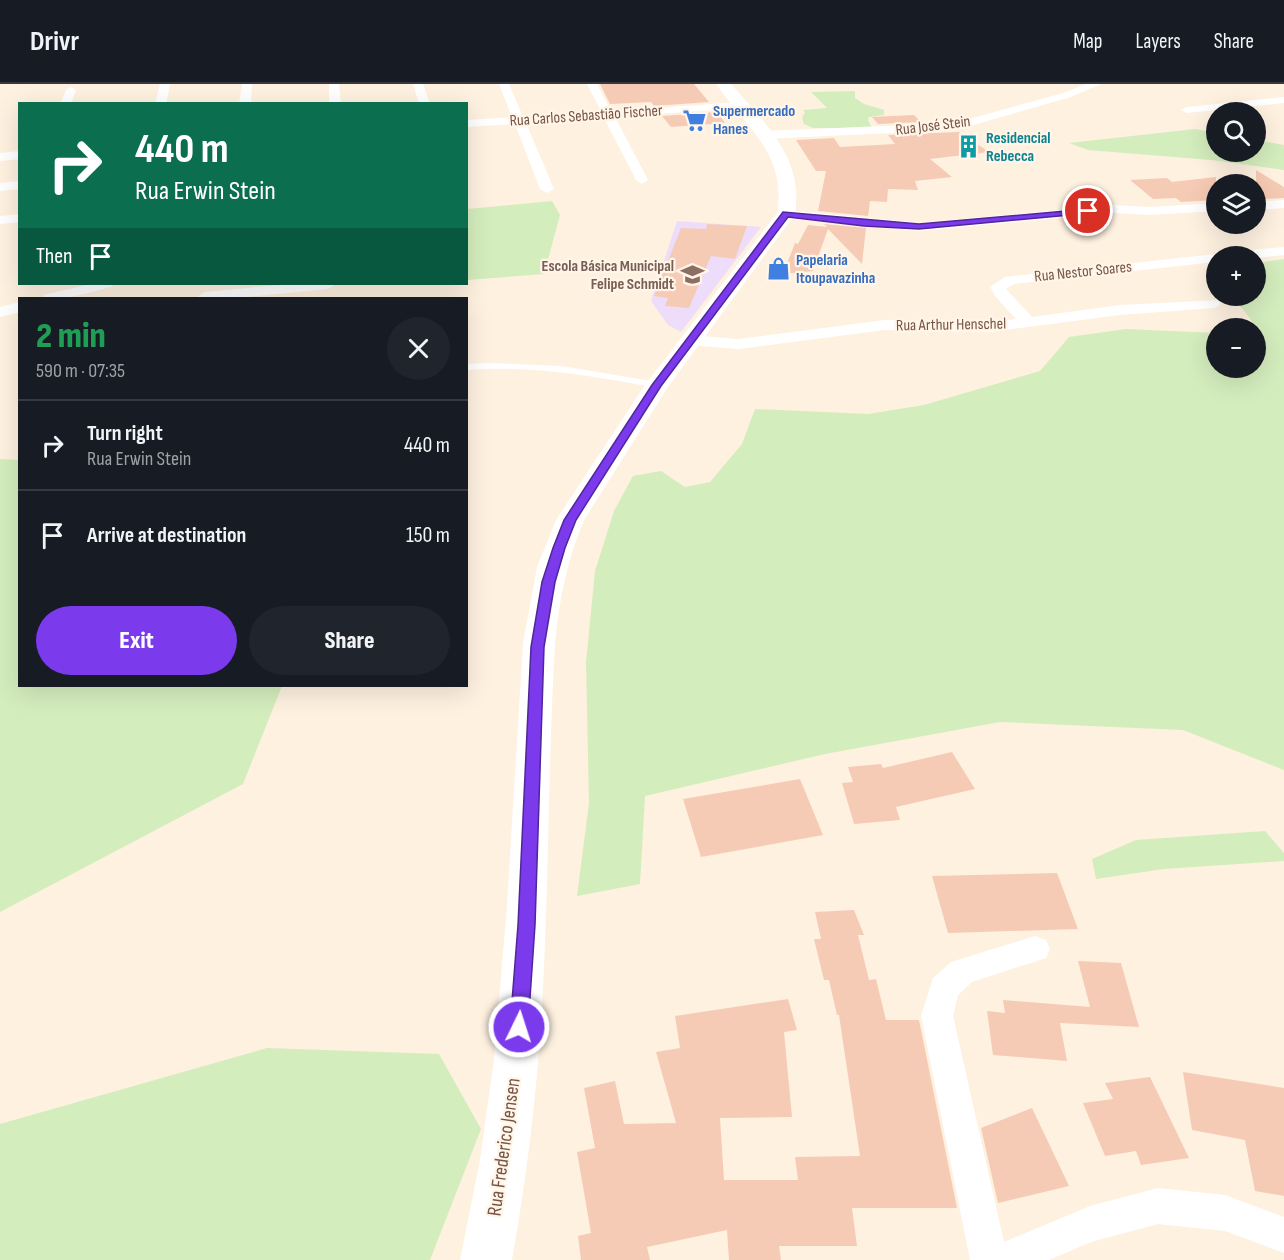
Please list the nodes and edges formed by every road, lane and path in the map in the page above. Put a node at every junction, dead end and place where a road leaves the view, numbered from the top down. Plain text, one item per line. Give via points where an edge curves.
1 (165, 84) edge
2 (247, 84) edge
3 (334, 84) edge
4 (418, 84) edge
5 (504, 84) edge
6 (592, 84) edge
7 (1096, 84) edge
8 (71, 90) dead end
9 (732, 95) edge
10 (1284, 100) edge
11 (66, 102) edge
12 (160, 102) edge
13 (245, 102) edge
14 (334, 102) edge
15 (424, 102) edge
16 (1187, 110) dead end
17 (609, 114) junction
18 (519, 120) junction
19 (468, 124) edge
20 (764, 135) junction
21 (18, 155) edge
22 (0, 157) edge
23 (642, 180) dead end
24 (18, 185) edge
25 (0, 187) edge
26 (547, 189) dead end
27 (1284, 204) edge
28 (1266, 205) edge
29 (1206, 208) edge
30 (786, 214) junction
31 (18, 218) edge
32 (0, 220) edge
33 (1284, 251) edge
34 (1266, 253) edge
35 (1206, 259) edge
36 (102, 285) edge
37 (319, 285) edge
38 (54, 297) edge
39 (206, 297) edge
40 (1206, 304) edge
41 (18, 308) edge
42 (0, 312) edge
43 (1028, 322) junction
44 (689, 340) junction
45 (468, 367) edge
46 (657, 385) junction
47 (1035, 949) dead end
48 (1284, 1234) edge
49 (486, 1260) edge
50 (988, 1260) edge
51 (1005, 1260) edge

1 - 12 street
2 - 13 street
3 - 14 street
4 - 15 street
5 - 18 street
6 - 17 street
7 - 20 street, Rua José Stein via 1067,96 956,126
8 - 11 street
9 - 17 street, Rua Carlos Sebastião Fischer
9 - 20 main road
10 - 16 street
17 - 18 street, Rua Carlos Sebastião Fischer
17 - 23 street
18 - 19 street, Rua Carlos Sebastião Fischer
18 - 26 street
20 - 30 main road via 787,174 790,201
21 - 22 street
24 - 25 street
27 - 28 street
29 - 30 street via 1114,209 919,227
30 - 44 main road, Rua Frederico Jensen
31 - 32 street
33 - 34 street
35 - 43 street, Rua Nestor Soares via 1000,284 1000,293
36 - 38 street
37 - 39 street
40 - 43 street, Rua Arthur Henschel
41 - 42 street
43 - 44 street, Rua Arthur Henschel via 990,327 885,325 738,344
44 - 46 main road, Rua Frederico Jensen
45 - 46 lane via 499,363 565,368
46 - 49 main road, Rua Frederico Jensen via 570,520 548,582 537,647 517,1047 497,1209
47 - 50 street via 962,972 944,988 937,1016
48 - 51 street via 1225,1213 1158,1206 1090,1224

